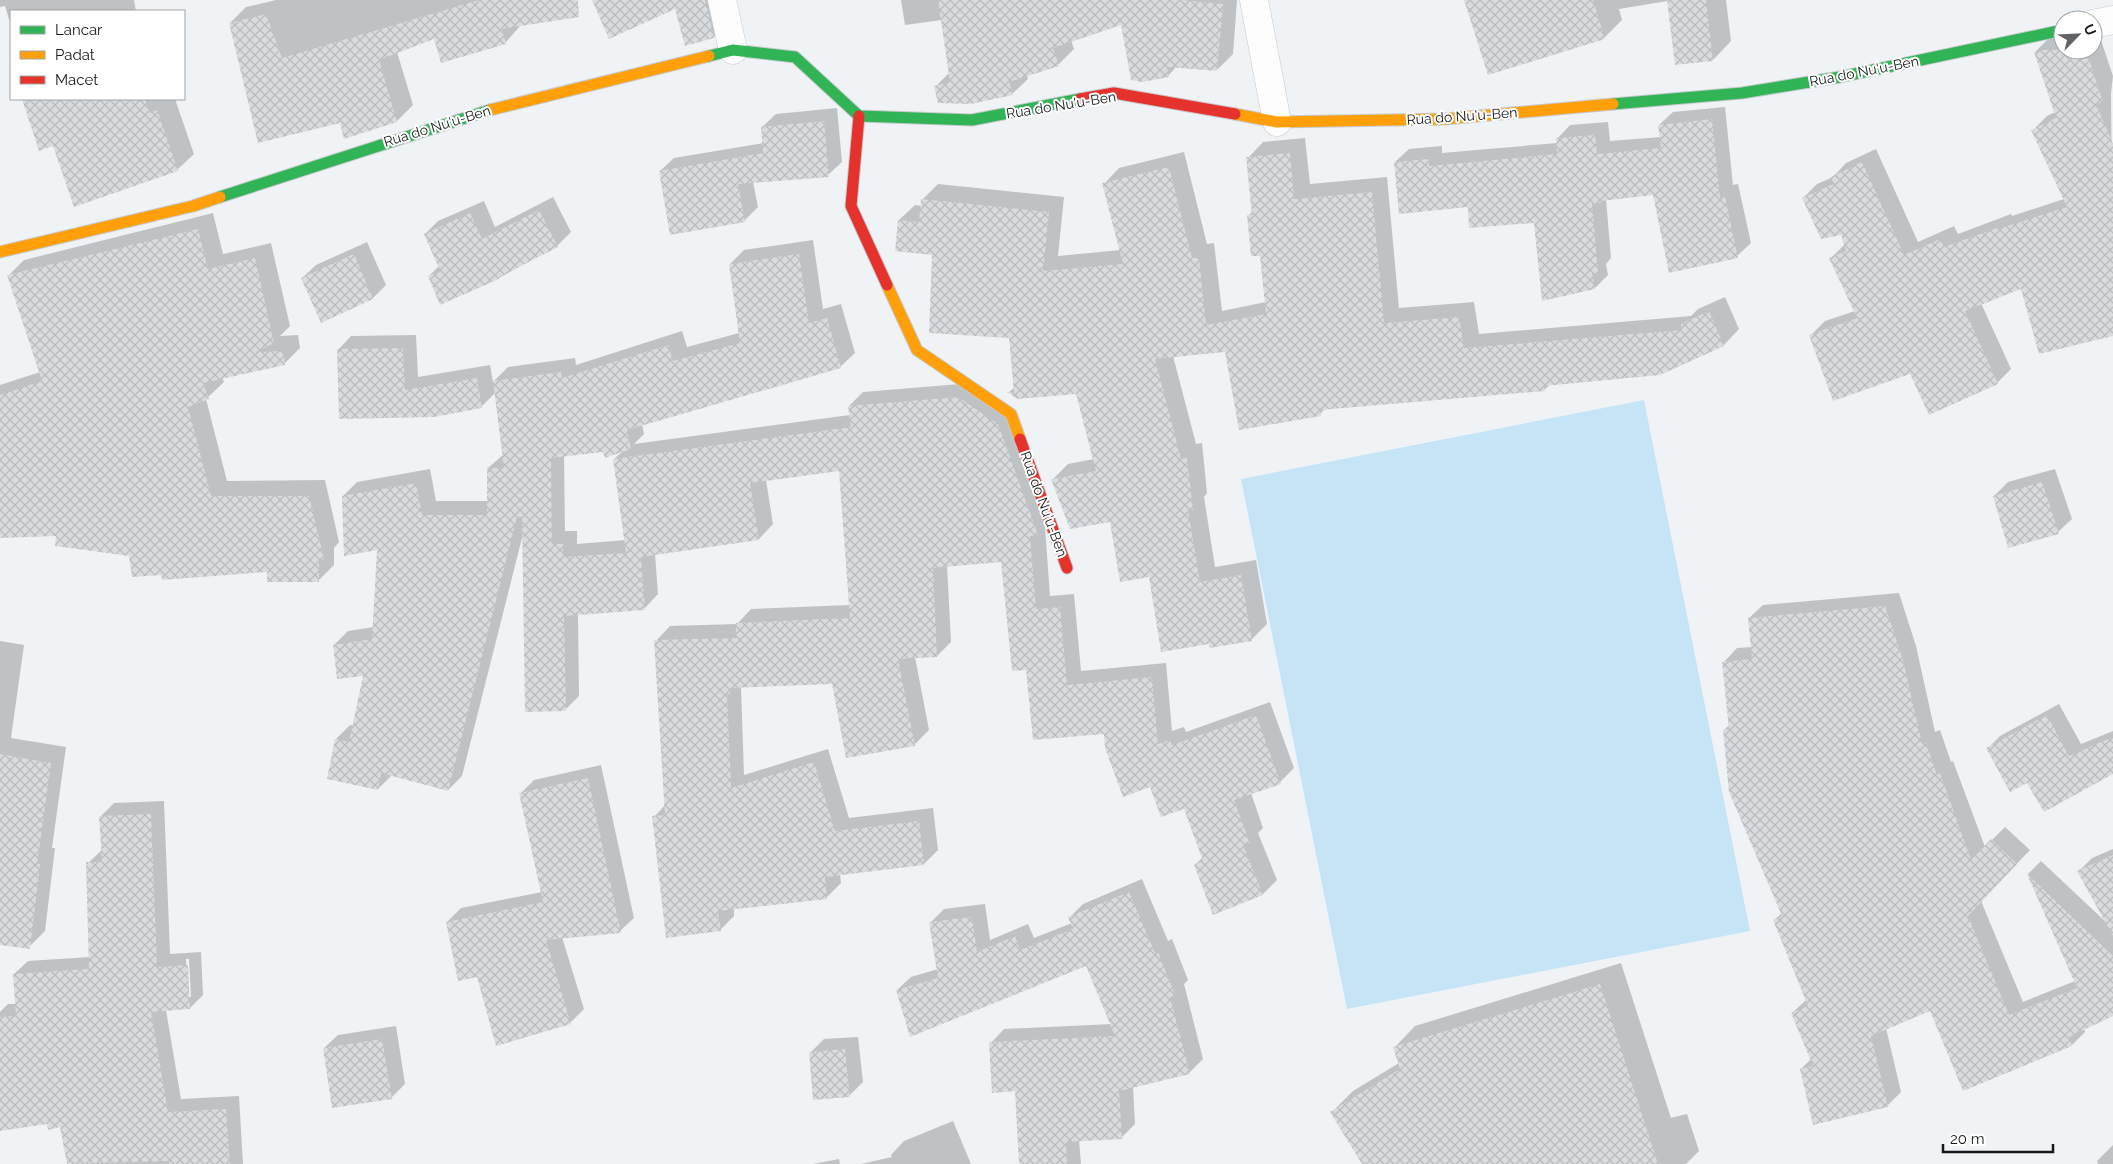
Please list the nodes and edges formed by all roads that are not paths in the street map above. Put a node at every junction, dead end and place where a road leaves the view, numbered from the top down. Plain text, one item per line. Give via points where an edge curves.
1 (722, 0) edge
2 (1254, 0) edge
3 (2053, 32) edge
4 (733, 50) junction
5 (859, 116) junction
6 (1277, 122) junction
7 (0, 252) edge
8 (1067, 568) dead end

1 - 4 street
2 - 6 street
3 - 6 street, Rua do Nu'u-Ben via 1840,77 1742,93 1445,119
4 - 5 street, Rua do Nu'u-Ben via 795,56
4 - 7 street, Rua do Nu'u-Ben via 468,115 192,206
5 - 6 street, Rua do Nu'u-Ben via 972,120 1114,94
5 - 8 street, Rua do Nu'u-Ben via 851,206 917,350 1011,414

